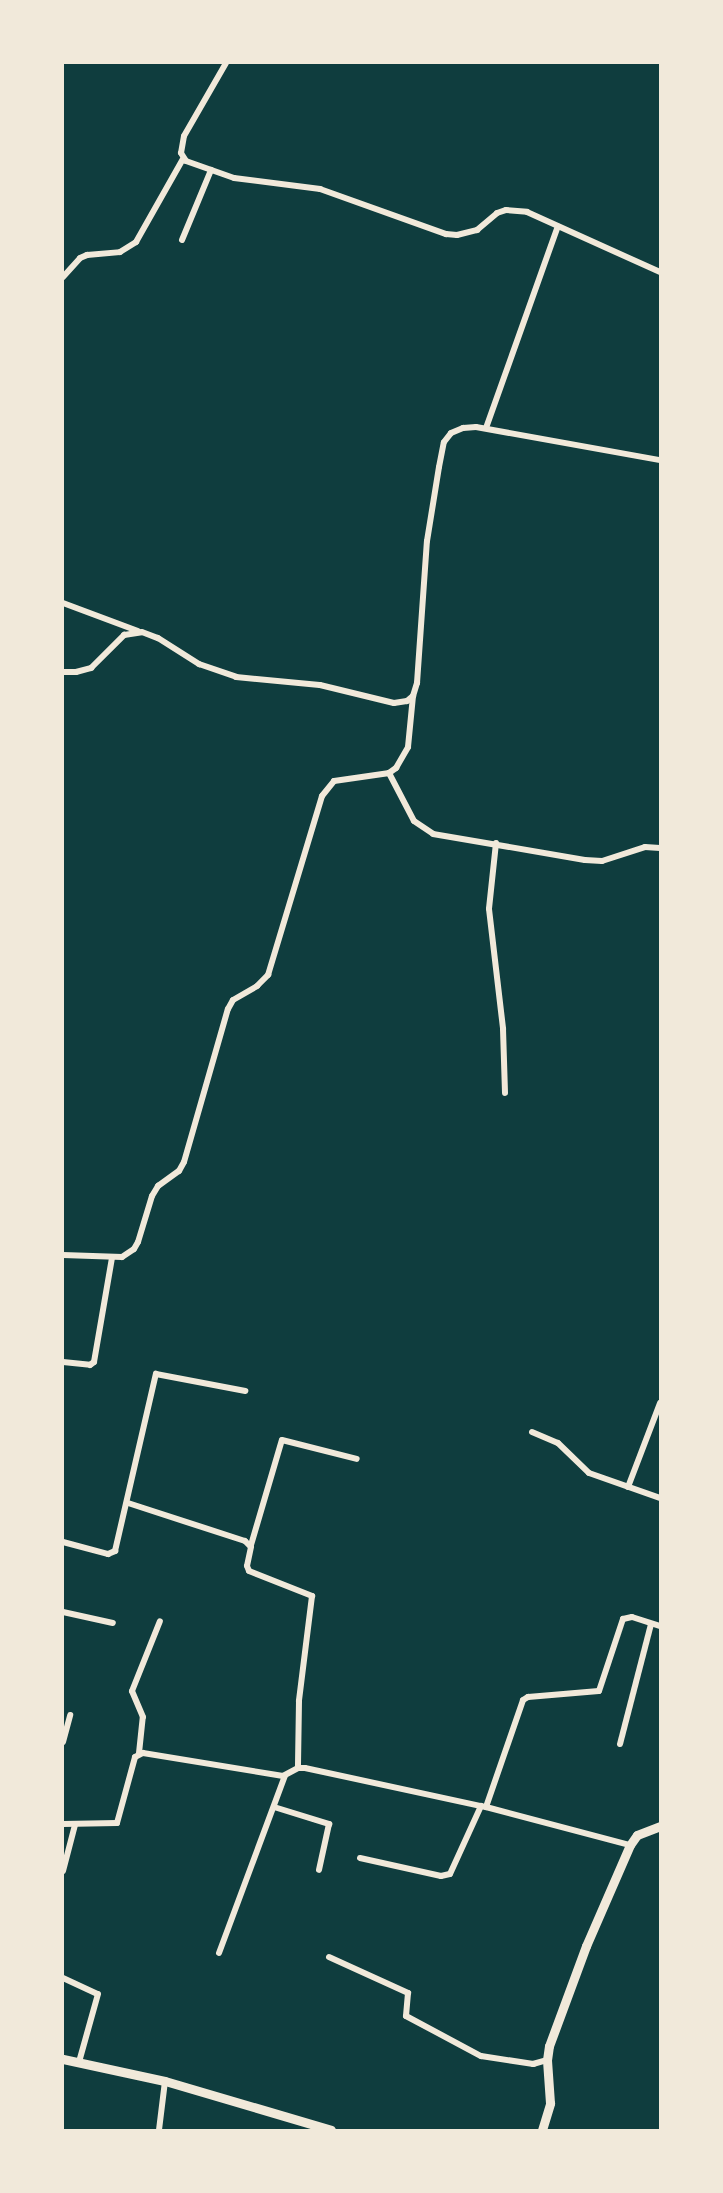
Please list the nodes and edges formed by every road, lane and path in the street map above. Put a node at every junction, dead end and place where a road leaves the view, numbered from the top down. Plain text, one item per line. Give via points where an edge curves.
1 (226, 63) edge
2 (183, 159) junction
3 (211, 170) junction
4 (558, 226) junction
5 (182, 240) dead end
6 (660, 272) edge
7 (63, 277) edge
8 (486, 428) junction
9 (660, 460) edge
10 (63, 603) edge
11 (142, 632) junction
12 (63, 672) edge
13 (413, 696) junction
14 (389, 773) junction
15 (496, 843) junction
16 (660, 848) edge
17 (505, 1093) dead end
18 (63, 1255) edge
19 (112, 1258) junction
20 (63, 1362) edge
21 (245, 1391) dead end
22 (660, 1403) edge
23 (532, 1432) dead end
24 (357, 1459) dead end
25 (628, 1487) junction
26 (660, 1498) edge
27 (128, 1503) junction
28 (63, 1542) edge
29 (250, 1545) junction
30 (63, 1612) edge
31 (160, 1621) dead end
32 (113, 1623) dead end
33 (651, 1624) junction
34 (660, 1626) edge
35 (70, 1715) dead end
36 (63, 1742) edge
37 (620, 1744) dead end
38 (139, 1753) junction
39 (298, 1768) junction
40 (285, 1776) junction
41 (483, 1806) junction
42 (274, 1807) junction
43 (63, 1824) edge
44 (75, 1825) junction
45 (660, 1826) edge
46 (630, 1845) junction
47 (360, 1858) dead end
48 (319, 1870) dead end
49 (63, 1871) edge
50 (219, 1953) dead end
51 (329, 1957) dead end
52 (63, 1978) edge
53 (63, 2059) edge
54 (547, 2060) junction
55 (79, 2062) junction
56 (165, 2081) junction
57 (159, 2130) edge
58 (331, 2130) edge
59 (542, 2130) edge

1 - 2 street via 184,136
2 - 3 street
2 - 7 street via 136,242 120,252 80,258
3 - 4 street via 234,178 320,189 446,234 477,230 506,210 527,212
3 - 5 street
4 - 6 street
4 - 8 street
8 - 9 street
8 - 13 street via 463,428 444,442 427,541
10 - 11 street
11 - 12 street via 124,636 91,668
11 - 13 street via 199,664 236,677 320,686 394,703
13 - 14 street via 408,747 402,761
14 - 15 street via 414,821 423,829 443,837
14 - 19 street via 343,778 322,796 268,975 257,987 233,1000 223,1020 184,1162 152,1196 134,1249
15 - 16 street via 602,861 645,847
15 - 17 street via 489,909 503,1029
18 - 19 street
19 - 20 street via 94,1362
21 - 27 street via 154,1375
22 - 25 street
23 - 25 street via 558,1443 589,1473
24 - 29 street via 282,1440
25 - 26 street
27 - 28 street via 114,1553
27 - 29 street
29 - 39 street via 249,1571 310,1595 313,1600 299,1701
30 - 32 street
31 - 38 street via 132,1691 143,1717
33 - 34 street
33 - 37 street
33 - 41 street via 632,1617 623,1619 599,1691 523,1700
35 - 36 street
38 - 40 street
38 - 44 street via 117,1823
39 - 40 street
39 - 41 street
40 - 42 street
41 - 46 street
41 - 47 street via 450,1875
42 - 48 street via 329,1824
42 - 50 street
43 - 44 street
44 - 49 street
45 - 46 street via 638,1835
46 - 54 street via 586,1946
51 - 54 street via 408,1993 406,2016 481,2056 527,2064
52 - 55 street via 98,1994
53 - 55 street
54 - 59 street via 550,2103
55 - 56 street
56 - 57 street
56 - 58 street

